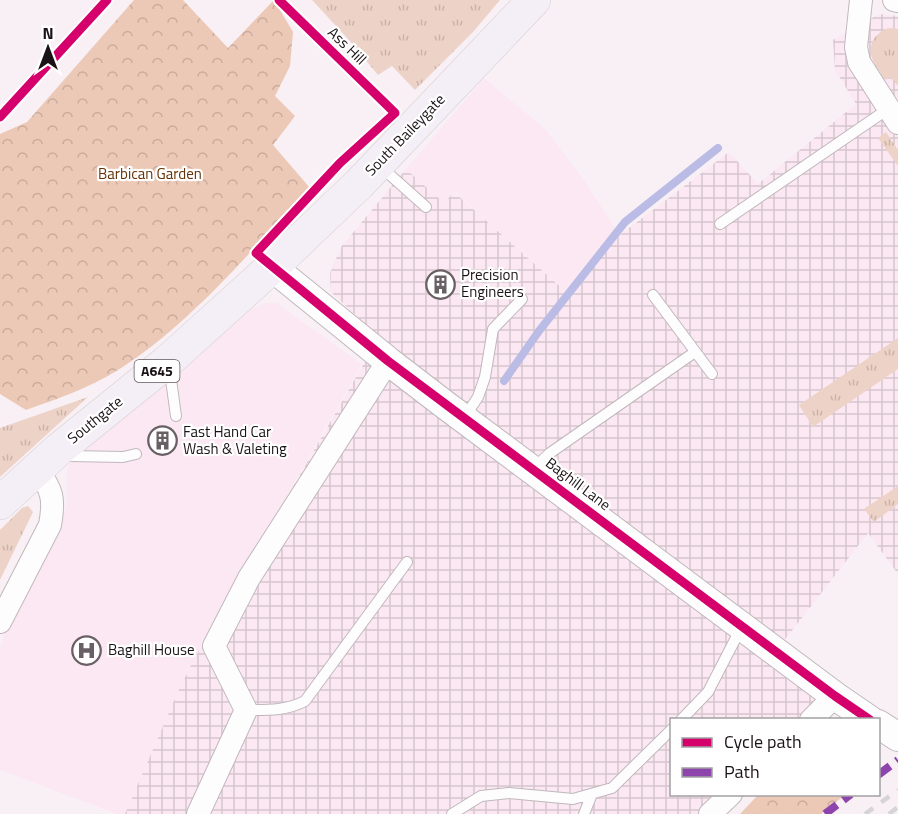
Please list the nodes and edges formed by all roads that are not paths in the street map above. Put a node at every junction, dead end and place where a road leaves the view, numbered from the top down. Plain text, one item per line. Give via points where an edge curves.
1 (534, 0) edge
2 (861, 0) edge
3 (893, 116) edge
4 (377, 164) junction
5 (426, 207) dead end
6 (720, 224) dead end
7 (272, 267) junction
8 (653, 295) dead end
9 (522, 299) dead end
10 (695, 352) junction
11 (388, 360) junction
12 (168, 361) junction
13 (712, 374) dead end
14 (176, 416) dead end
15 (463, 418) junction
16 (136, 454) dead end
17 (47, 459) junction
18 (533, 470) junction
19 (0, 502) edge
20 (407, 562) dead end
21 (0, 622) edge
22 (743, 626) junction
23 (835, 696) junction
24 (246, 710) junction
25 (683, 718) edge
26 (813, 718) edge
27 (869, 718) edge
28 (670, 731) edge
29 (592, 794) junction
30 (730, 796) edge
31 (198, 814) edge
32 (452, 814) edge
33 (584, 814) edge
34 (710, 814) edge

1 - 4 highway, South Baileygate / A645
2 - 3 street via 856,39 859,62
3 - 6 lane
4 - 5 lane
4 - 7 highway, South Baileygate / A645
7 - 11 street, Baghill Lane
7 - 12 highway, Southgate / A645
8 - 10 lane
9 - 15 lane via 493,329 485,377 478,397
10 - 13 lane
10 - 18 lane via 550,453
11 - 15 street, Baghill Lane
11 - 24 street via 249,578 214,646
12 - 14 lane
12 - 17 highway, Southgate / A645
15 - 18 street, Baghill Lane
16 - 17 lane
17 - 19 highway, Southgate / A645
17 - 21 street via 53,507 50,525
18 - 22 street, Baghill Lane
20 - 24 lane via 305,701 278,710
22 - 23 street, Baghill Lane
22 - 25 lane via 708,692
23 - 26 street
23 - 27 street, Baghill Lane
24 - 31 street
28 - 29 lane via 612,788
29 - 32 lane via 573,799 509,793 481,796
29 - 33 lane
30 - 34 street

